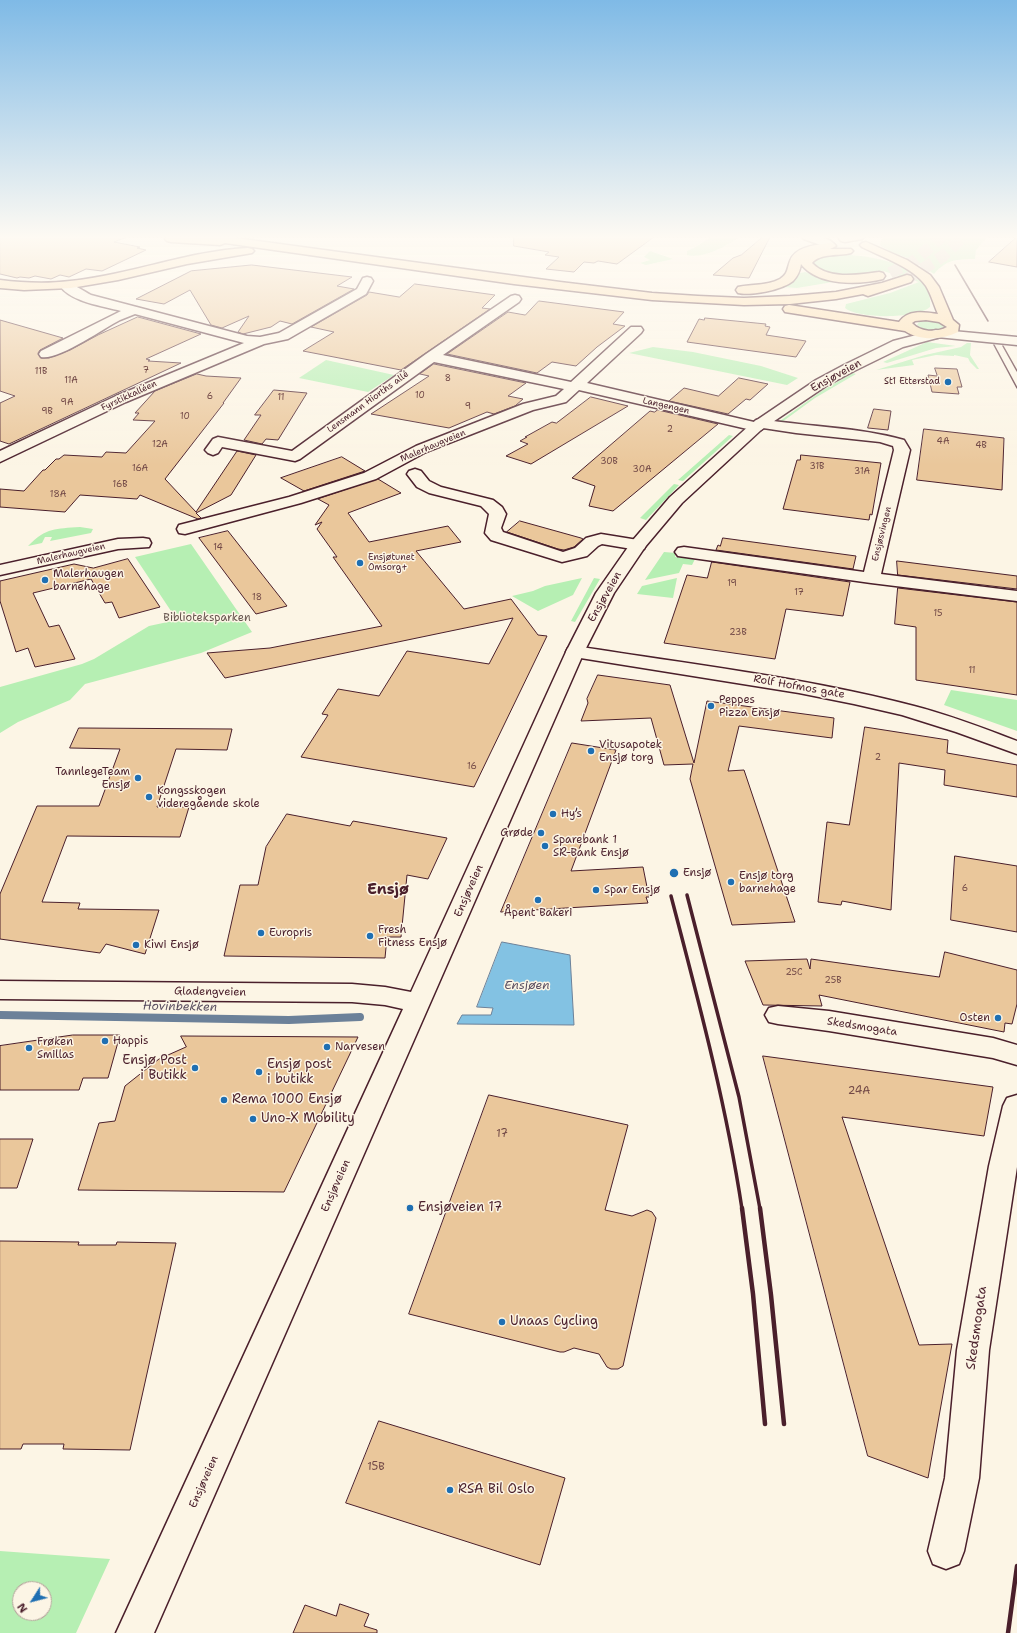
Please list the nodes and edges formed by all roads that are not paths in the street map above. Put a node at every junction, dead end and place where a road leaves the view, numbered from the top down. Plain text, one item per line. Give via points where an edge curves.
1 (126, 313) edge
2 (147, 313) edge
3 (323, 313) edge
4 (495, 313) edge
5 (826, 313) edge
6 (848, 313) edge
7 (927, 313) edge
8 (944, 313) edge
9 (913, 323) junction
10 (950, 323) junction
11 (636, 330) dead end
12 (939, 334) junction
13 (260, 341) junction
14 (1010, 341) edge
15 (898, 344) junction
16 (46, 354) dead end
17 (432, 357) junction
18 (575, 386) junction
19 (758, 425) junction
20 (213, 450) dead end
21 (0, 457) edge
22 (415, 474) dead end
23 (185, 529) dead end
24 (143, 543) dead end
25 (638, 545) junction
26 (684, 552) dead end
27 (0, 570) edge
28 (871, 578) junction
29 (1017, 596) edge
30 (575, 652) junction
31 (1017, 748) edge
32 (0, 990) edge
33 (419, 1003) junction
34 (778, 1015) dead end
35 (1017, 1054) edge
36 (1017, 1106) edge
37 (946, 1551) dead end
38 (135, 1633) edge

1 - 16 street
2 - 13 street
3 - 13 street via 283,336
4 - 17 street, Lensmann Hiorths allé
5 - 9 highway
6 - 9 highway
7 - 9 highway
8 - 10 highway
9 - 10 highway via 938,317
9 - 12 highway
9 - 15 street, Ensjøveien
10 - 12 highway via 954,327 951,331
10 - 14 street
11 - 18 street, Malerhaugveien
12 - 14 street
12 - 15 street, Ensjøveien
13 - 21 street, Fyrstikkalléen via 120,399
15 - 19 street, Ensjøveien via 821,383
17 - 18 street, Langengen
17 - 20 street, Lensmann Hiorths allé via 295,456 218,442
18 - 19 street, Langengen
18 - 23 street, Malerhaugveien via 561,399 528,407 420,449 370,476 295,500
19 - 25 street, Ensjøveien via 676,500
19 - 28 street, Ensjøsvingen via 881,438 899,444 902,450
22 - 25 street via 423,484 435,490 494,507 498,515 492,529 497,536 562,557 581,552 592,542 601,539
24 - 27 street, Malerhaugveien via 118,544
25 - 30 street, Ensjøveien via 606,593
26 - 28 street
28 - 29 street
30 - 31 street, Rolf Hofmos gate via 855,697 937,718
30 - 33 street, Ensjøveien
32 - 33 street, Gladengveien via 352,993
33 - 38 street, Ensjøveien
34 - 35 street, Skedsmogata via 985,1046
36 - 37 street, Skedsmogata via 990,1241 973,1350 962,1478

